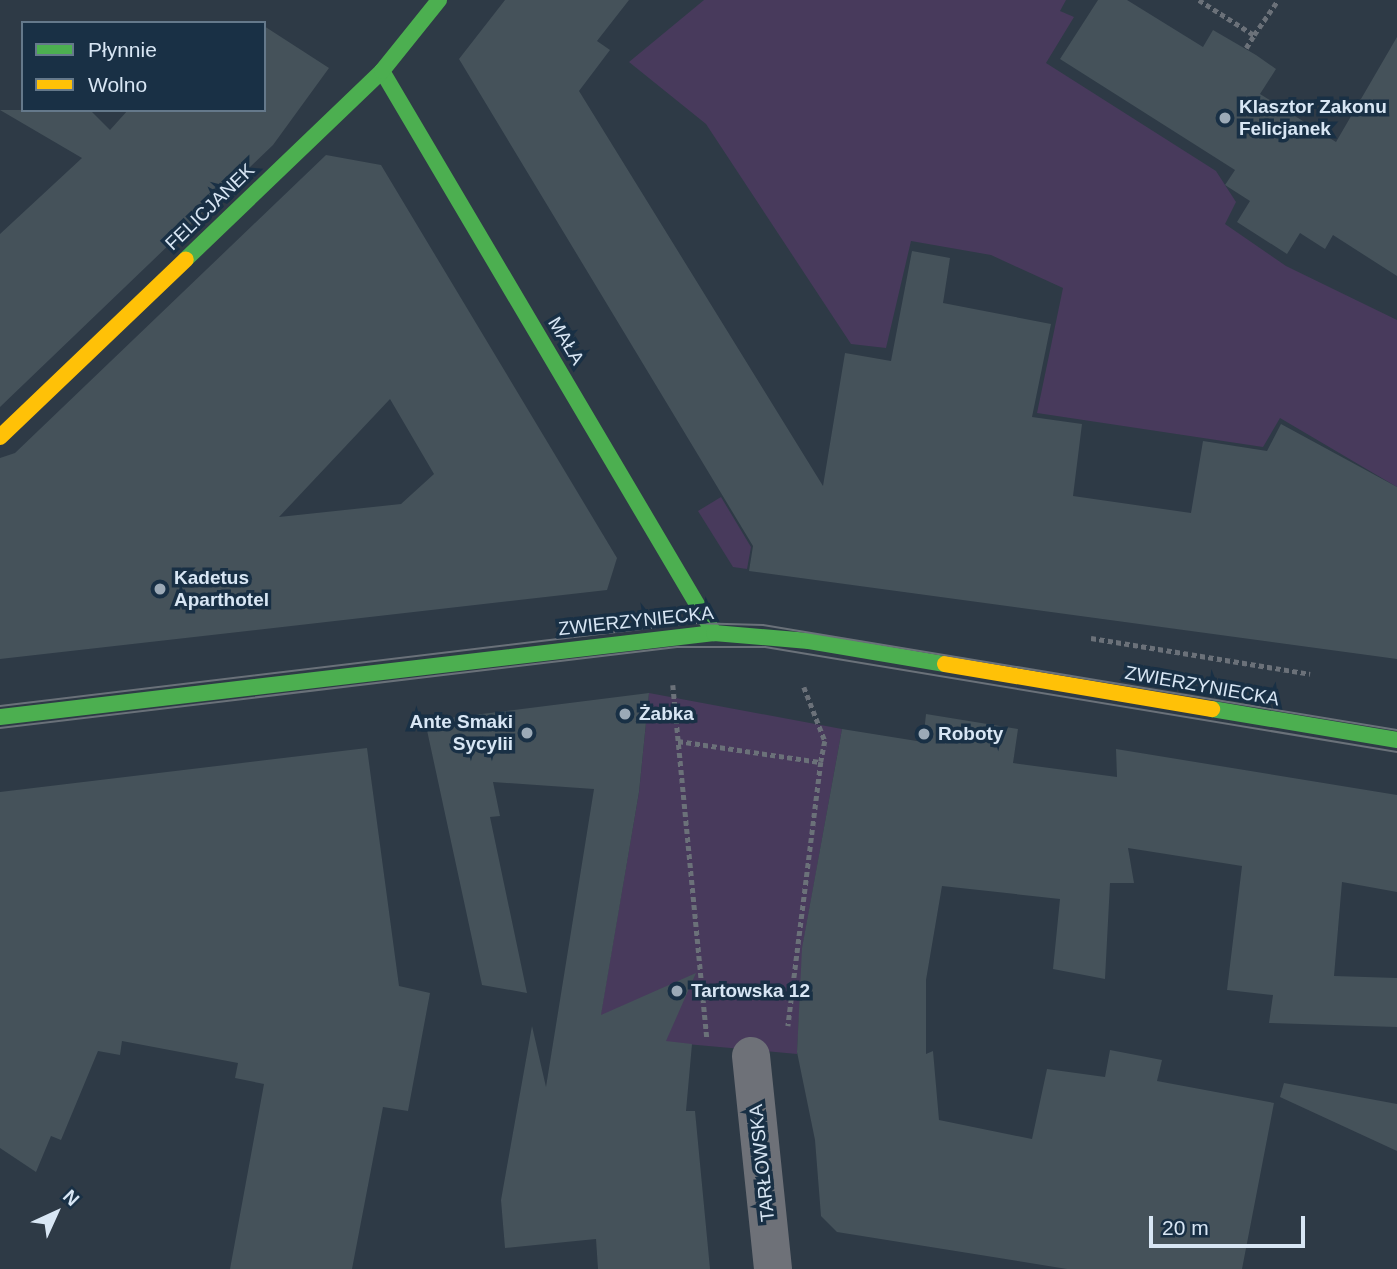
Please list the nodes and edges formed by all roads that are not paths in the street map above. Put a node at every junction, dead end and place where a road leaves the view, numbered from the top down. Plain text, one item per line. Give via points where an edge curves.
1 (439, 0) edge
2 (382, 71) junction
3 (0, 437) edge
4 (713, 633) junction
5 (0, 717) edge
6 (1397, 740) edge
7 (751, 1056) dead end
8 (773, 1269) edge

1 - 2 street, FELICJANEK
2 - 3 street, FELICJANEK
2 - 4 street, MAŁA
4 - 5 street, ZWIERZYNIECKA
4 - 6 street, ZWIERZYNIECKA via 808,641
7 - 8 street, TARŁOWSKA

